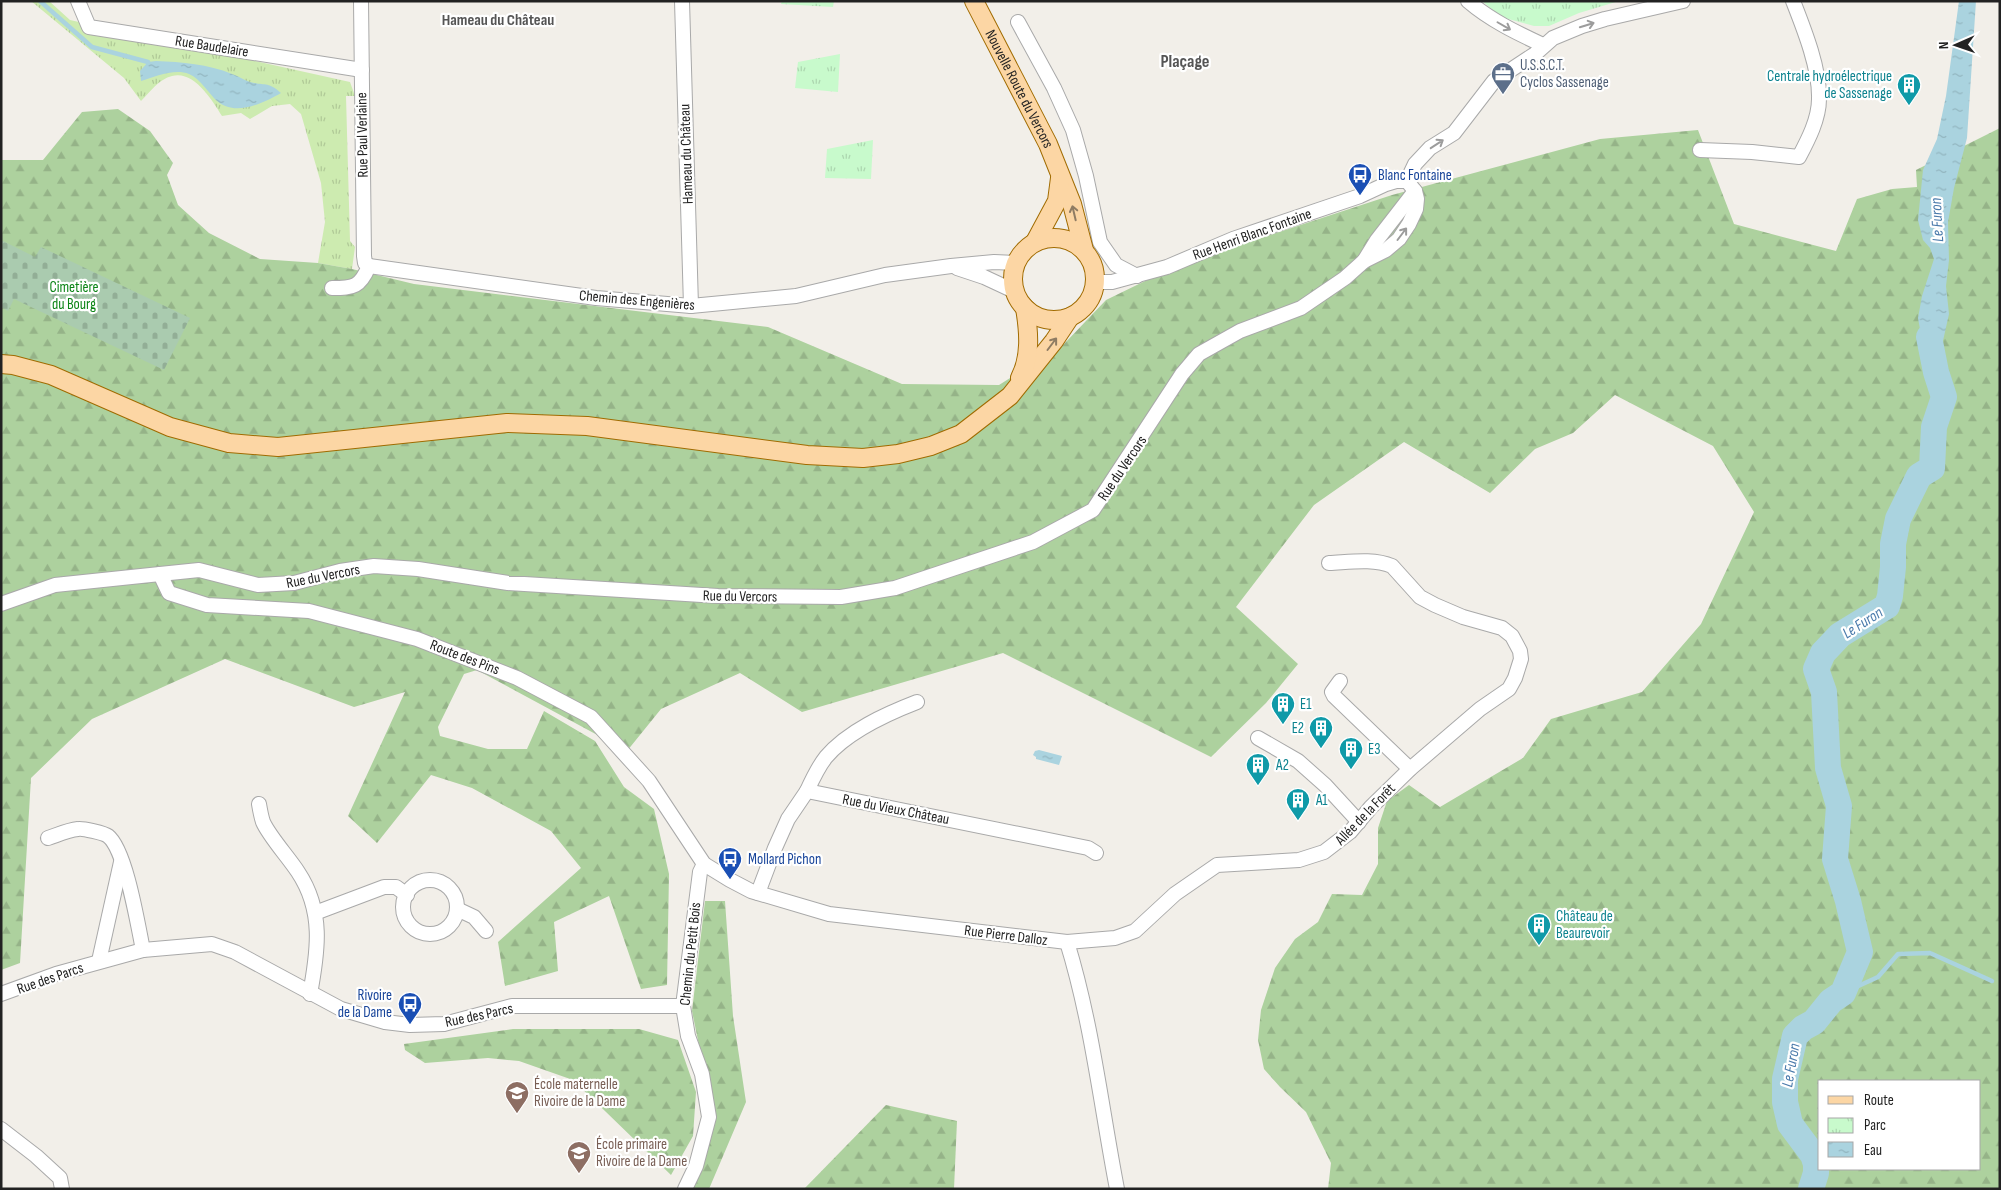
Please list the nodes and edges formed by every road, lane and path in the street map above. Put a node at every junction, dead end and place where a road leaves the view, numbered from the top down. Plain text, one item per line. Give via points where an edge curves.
1 (78, 1) edge
2 (362, 1) edge
3 (682, 1) edge
4 (974, 1) edge
5 (1468, 1) edge
6 (1682, 1) edge
7 (1794, 1) edge
8 (1018, 22) dead end
9 (1543, 45) junction
10 (362, 70) junction
11 (1700, 150) dead end
12 (1060, 178) junction
13 (1411, 186) junction
14 (1035, 242) junction
15 (1084, 250) junction
16 (1016, 263) junction
17 (369, 266) junction
18 (951, 266) junction
19 (1137, 276) junction
20 (1096, 282) junction
21 (332, 288) dead end
22 (1014, 291) junction
23 (691, 306) junction
24 (1025, 308) junction
25 (1070, 318) junction
26 (1, 364) edge
27 (1010, 396) junction
28 (1329, 563) dead end
29 (160, 574) junction
30 (1, 604) edge
31 (1340, 681) dead end
32 (918, 702) dead end
33 (1258, 738) dead end
34 (1410, 768) junction
35 (807, 791) junction
36 (259, 804) dead end
37 (1359, 822) junction
38 (48, 838) dead end
39 (1096, 853) dead end
40 (121, 861) junction
41 (704, 864) junction
42 (758, 893) junction
43 (407, 895) junction
44 (457, 909) junction
45 (315, 913) junction
46 (486, 931) dead end
47 (1067, 942) junction
48 (143, 950) junction
49 (100, 961) junction
50 (1, 994) edge
51 (310, 994) junction
52 (683, 1006) junction
53 (1, 1129) edge
54 (62, 1189) edge
55 (685, 1189) edge
56 (1117, 1189) edge

1 - 10 street, Rue Baudelaire via 89,27
2 - 10 street, Rue Paul Verlaine
3 - 23 street, Hameau du Château
4 - 12 main road, Nouvelle Route du Vercors via 1048,144
5 -> 9 street via 1509,29
9 -> 6 street, Rue du Vercors via 1582,26
7 - 11 street via 1808,40 1820,99 1812,129 1798,157
8 - 19 street via 1073,130 1100,242 1116,265
13 -> 9 street, Rue du Vercors via 1415,164 1430,148 1454,133 1494,81 1535,54
10 - 17 street, Rue Paul Verlaine via 364,256
12 - 14 main road via 1056,201
15 -> 12 main road, Nouvelle Route du Vercors via 1072,204
13 - 19 street, Rue Henri Blanc Fontaine via 1396,181 1386,184
13 - 29 street, Rue du Vercors via 1364,261 1344,278 1301,308 1240,331 1198,354 1093,510 1033,542 895,588 841,597 718,596 508,584 418,569 374,566 340,571 294,584 258,585 199,570
14 - 15 main road via 1052,238 1070,240
14 - 16 main road
15 - 20 main road via 1093,265
16 - 18 street, Chemin des Engenières
16 - 22 main road
17 - 21 street via 359,283 351,288
17 - 23 street, Chemin des Engenières via 596,298
18 - 22 street, Chemin des Engenières
18 - 23 street, Chemin des Engenières via 885,275 796,296
19 - 20 street, Rue Henri Blanc Fontaine
20 - 25 main road via 1092,297
22 - 24 main road
24 - 25 main road via 1038,317 1054,321
24 - 27 main road via 1029,332 1026,368
27 -> 25 main road
26 - 27 main road via 52,374 170,427 198,436 229,444 278,447 506,424 587,426 807,455 863,458 923,448 961,434
28 - 34 street, Allée de la Forêt via 1376,561 1392,566 1420,597 1508,631 1517,642 1521,659 1509,689
29 - 30 street, Rue du Vercors via 55,585
29 - 41 street, Route des Pins via 169,593 207,605 309,611 417,639 517,678 591,717 649,781
31 - 34 street via 1332,692 1334,696
32 - 35 street via 872,722 840,744 825,758
33 - 37 street via 1298,762 1325,785
34 - 37 street, Allée de la Forêt
35 - 39 street, Rue du Vieux Château via 1088,848
35 - 42 street via 788,819
36 - 45 street via 264,824 300,875 315,906
37 - 47 street, Allée de la Forêt via 1335,846 1313,857 1217,865 1175,894 1135,931 1123,936
38 - 40 street via 79,828 107,836 117,848
40 - 48 street
40 - 49 street, Rue des Parcs
41 - 42 street, Rue Pierre Dalloz
41 - 52 street, Chemin du Petit Bois via 700,872
42 - 47 street, Rue Pierre Dalloz via 829,914
43 - 44 street via 422,882 443,883 456,899
43 - 44 street via 405,915 418,931 429,934 448,928
43 - 45 street via 396,887 384,887
44 - 46 street via 474,918
45 - 51 street via 315,965
47 - 56 street, Rue Pierre Dalloz via 1094,1054
48 - 49 street, Rue des Parcs
48 - 51 street, Rue des Parcs via 212,944 235,952
49 - 50 street, Rue des Parcs
51 - 52 street, Rue des Parcs via 341,1009 410,1025 444,1024 512,1006
52 - 55 street, Chemin du Petit Bois via 688,1036 702,1074 709,1117 696,1166
53 - 54 street via 60,1178

